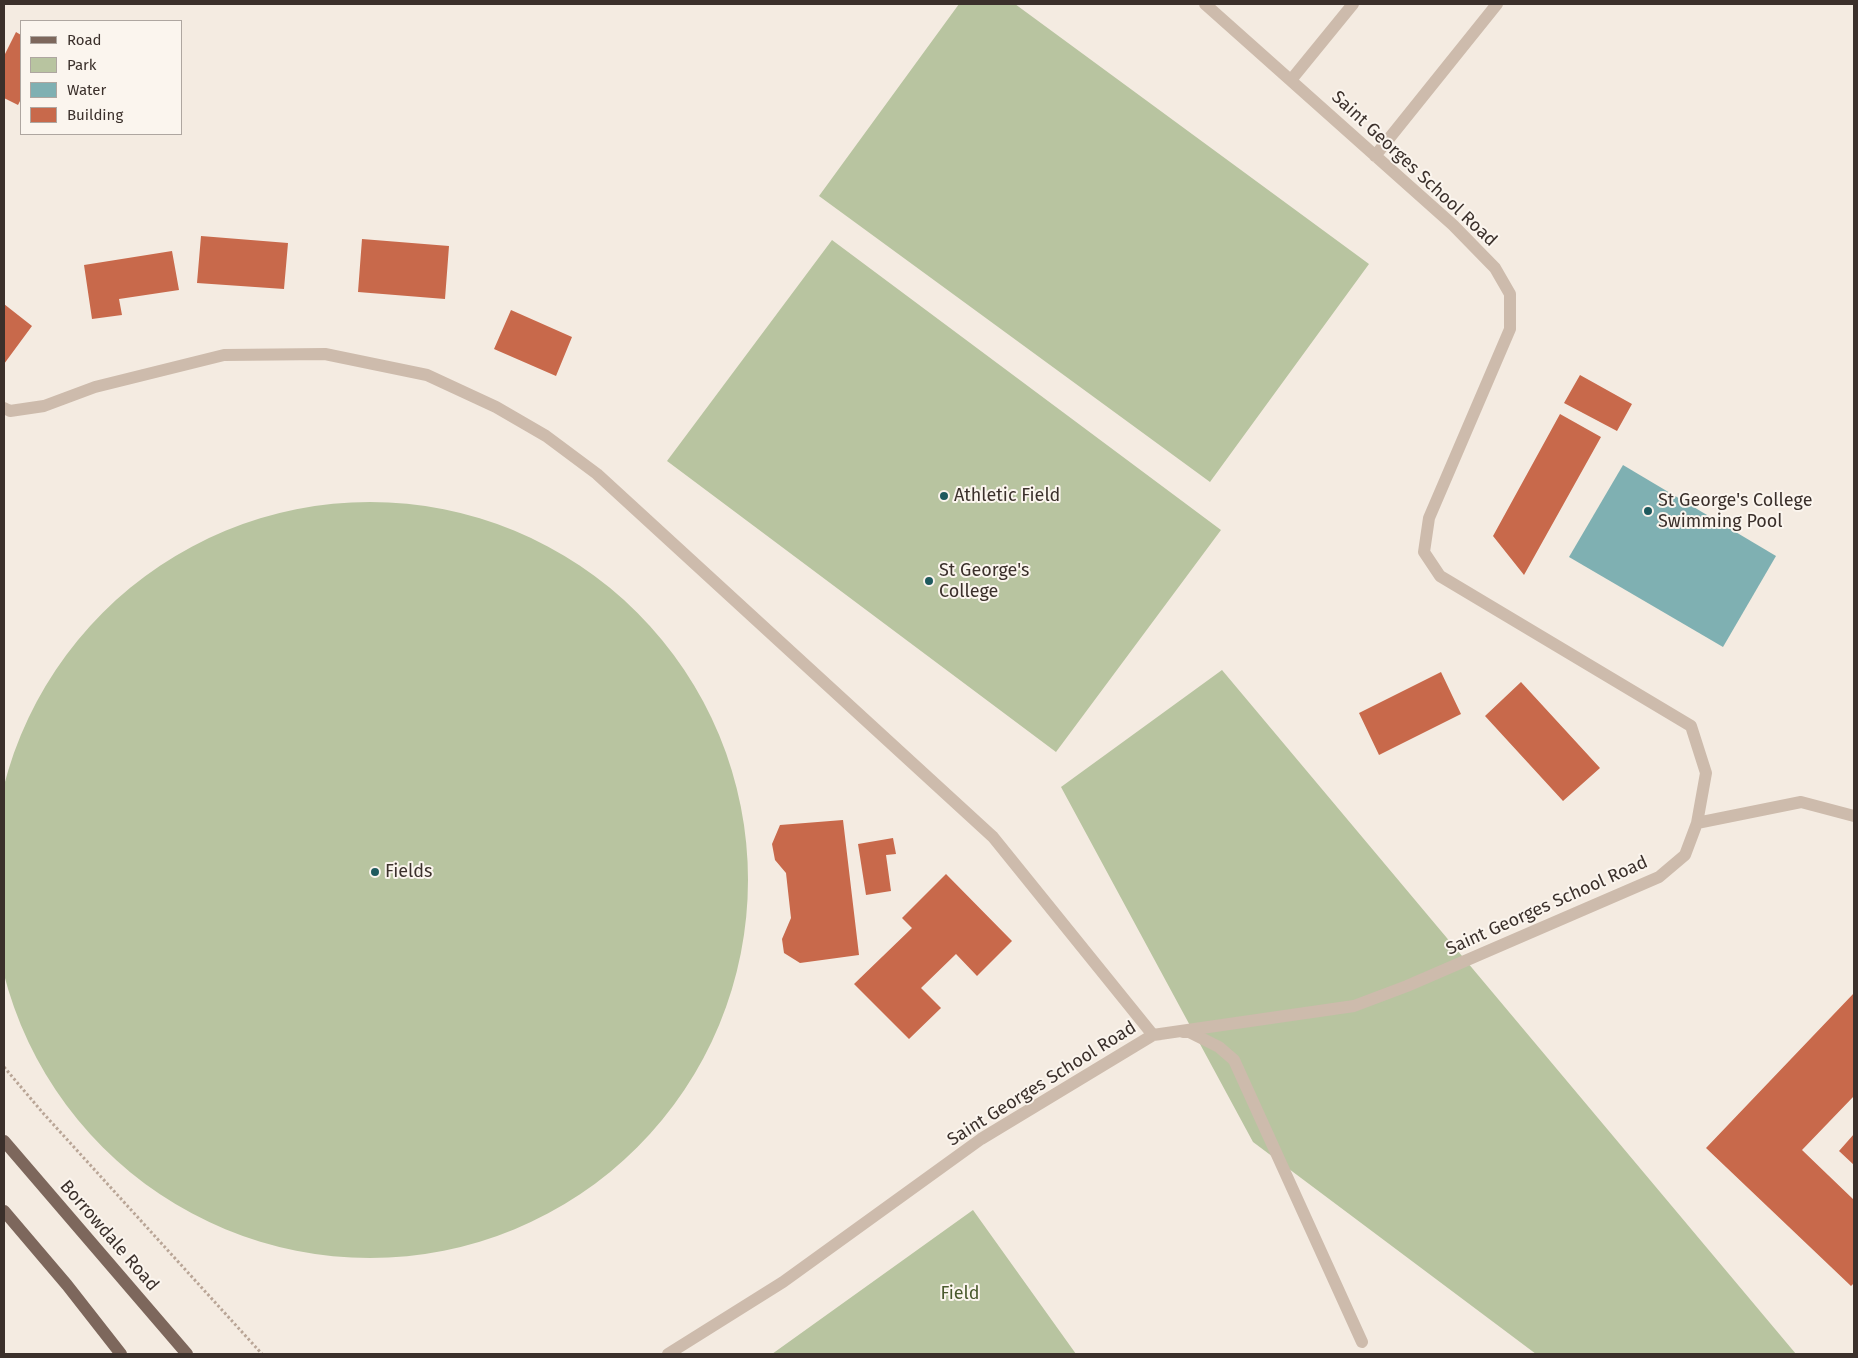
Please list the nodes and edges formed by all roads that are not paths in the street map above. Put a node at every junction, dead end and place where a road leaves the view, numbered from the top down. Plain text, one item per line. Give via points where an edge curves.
1 (1353, 4) edge
2 (1497, 4) edge
3 (1209, 5) edge
4 (1291, 80) junction
5 (1375, 156) junction
6 (6, 413) edge
7 (1854, 816) edge
8 (1697, 823) junction
9 (1153, 1035) junction
10 (4, 1141) edge
11 (4, 1210) edge
12 (1362, 1342) dead end
13 (122, 1354) edge
14 (188, 1354) edge
15 (668, 1354) edge

1 - 4 lane
2 - 5 lane
3 - 4 lane, Saint Georges School Road
4 - 5 lane, Saint Georges School Road
5 - 8 lane, Saint Georges School Road via 1453,225 1494,268 1510,294 1510,329 1429,518 1424,552 1440,576 1691,726 1706,773
6 - 9 lane via 44,406 96,387 224,355 325,354 427,375 496,407 546,436 597,474 993,837
7 - 8 lane via 1801,802
8 - 9 lane, Saint Georges School Road via 1685,854 1659,877 1407,986 1354,1006
9 - 12 lane via 1189,1032 1219,1047 1234,1060
9 - 15 lane, Saint Georges School Road via 982,1139 783,1282
10 - 14 main road, Borrowdale Road
11 - 13 main road

